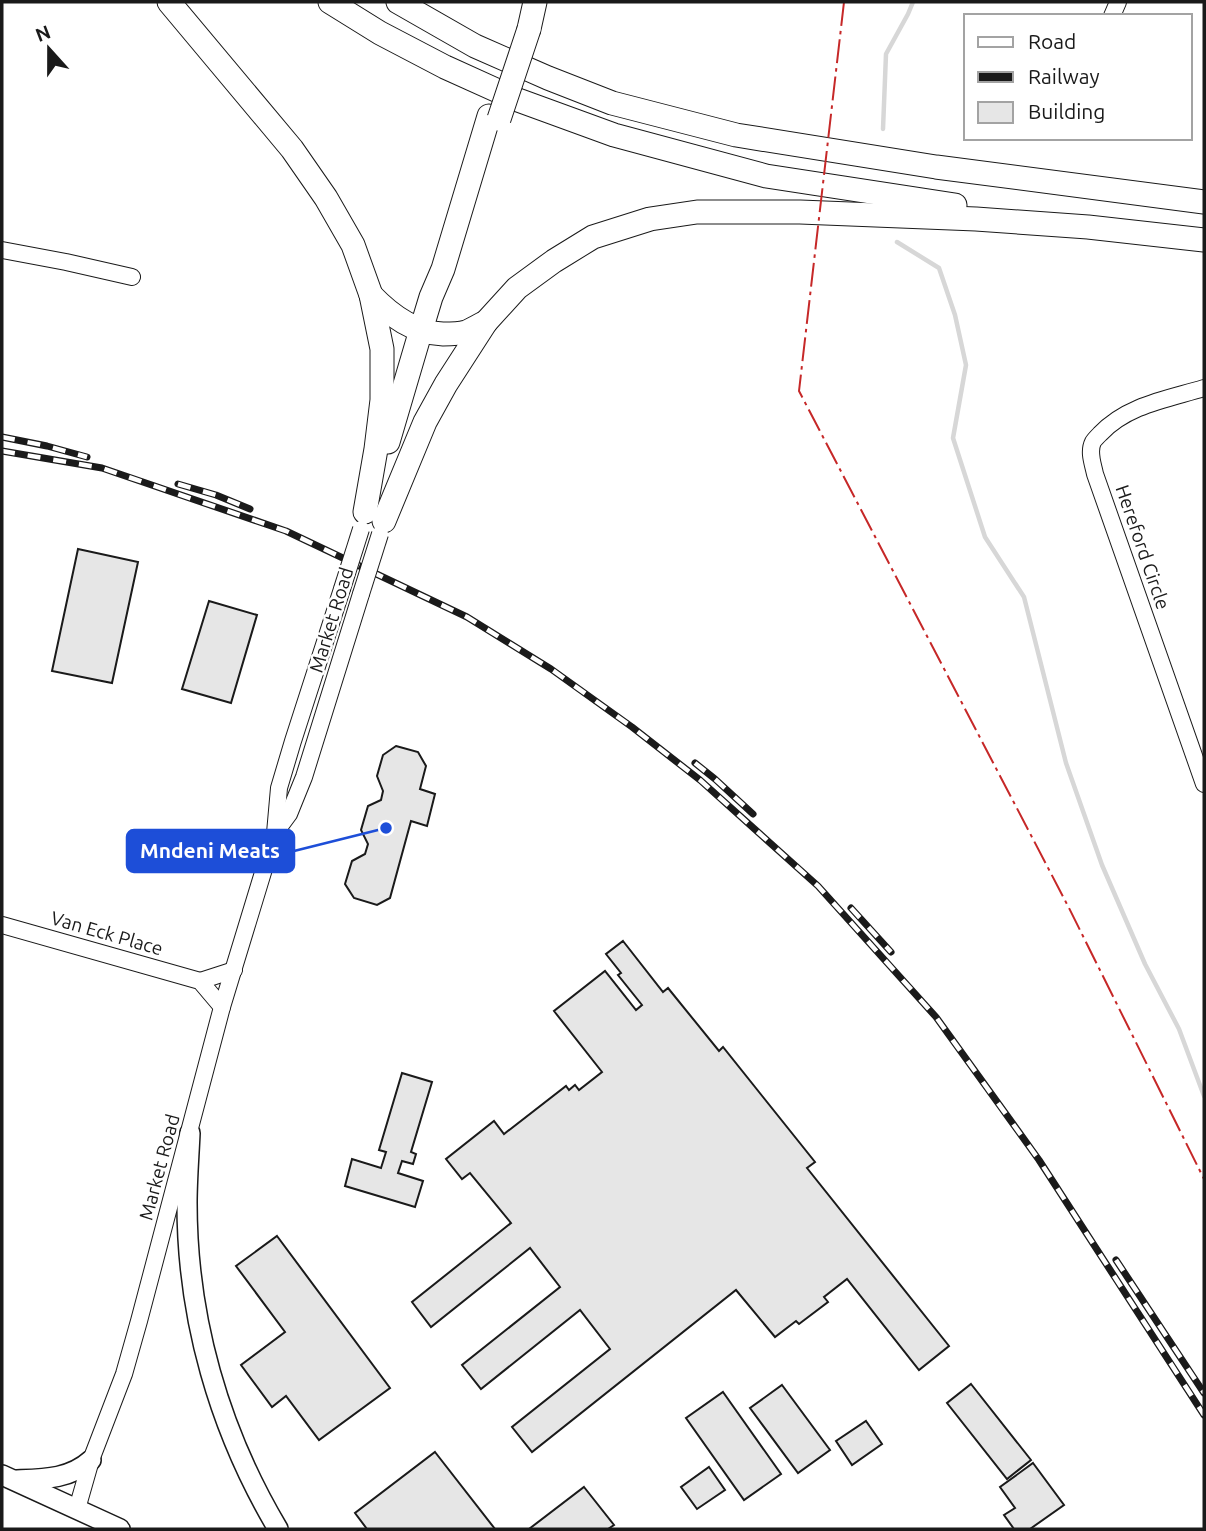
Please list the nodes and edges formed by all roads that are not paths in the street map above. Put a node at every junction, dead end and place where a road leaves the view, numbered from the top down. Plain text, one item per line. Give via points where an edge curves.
1 (169, 2) edge
2 (330, 2) edge
3 (398, 2) edge
4 (428, 2) edge
5 (526, 2) edge
6 (536, 2) edge
7 (523, 28) junction
8 (548, 78) junction
9 (494, 118) junction
10 (1204, 202) edge
11 (1204, 239) edge
12 (2, 250) edge
13 (132, 277) dead end
14 (371, 295) junction
15 (486, 322) junction
16 (427, 332) junction
17 (1204, 388) edge
18 (372, 524) junction
19 (1204, 784) edge
20 (275, 833) junction
21 (2, 925) edge
22 (234, 970) junction
23 (200, 981) junction
24 (222, 1007) junction
25 (190, 1133) junction
26 (91, 1460) junction
27 (7, 1477) edge
28 (77, 1509) junction
29 (120, 1529) edge
30 (278, 1529) edge

1 - 14 highway via 292,149 326,198 353,245
2 - 11 highway via 423,56 519,100 664,149 766,176
3 - 8 highway via 475,46
4 - 8 highway
5 - 7 highway
6 - 7 highway
7 - 9 highway
8 - 10 highway via 612,103 736,135
9 - 16 highway via 431,298
9 - 16 highway via 442,315
11 - 15 highway via 976,219 697,212 650,219 593,237 517,288
12 - 13 street
14 - 16 highway via 403,322
14 - 18 highway via 383,349
15 - 16 highway via 465,333
15 - 18 highway via 446,384
16 - 18 highway
17 - 19 street, Hereford Circle via 1122,415 1093,441 1091,455
18 - 20 street, Market Road, bridge via 342,589 293,741 279,788
18 - 20 street, Market Road, bridge via 361,594 304,777 289,814
20 - 22 street, Market Road
21 - 23 street, Van Eck Place
22 - 23 street
22 - 24 street, Market Road
23 - 24 street
24 - 25 street, Market Road
25 - 26 street, Market Road via 124,1374
25 - 30 main road via 188,1237 201,1334 223,1416
26 - 27 main road via 58,1477
26 - 28 street, Market Road
27 - 28 main road
28 - 29 main road

